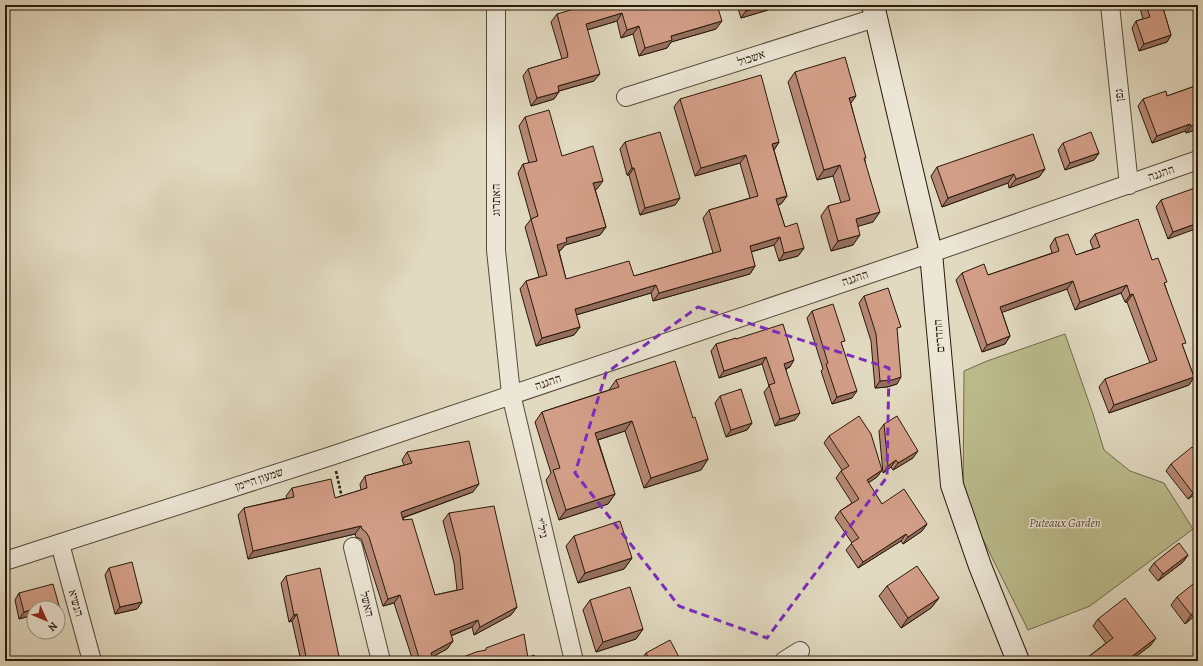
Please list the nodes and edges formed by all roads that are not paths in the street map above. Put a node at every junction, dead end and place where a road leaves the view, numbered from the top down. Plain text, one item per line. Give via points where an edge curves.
1 (496, 5) edge
2 (1110, 5) edge
3 (874, 12) edge
4 (626, 97) dead end
5 (1198, 160) edge
6 (1128, 185) junction
7 (931, 253) junction
8 (511, 394) junction
9 (60, 544) junction
10 (353, 547) dead end
11 (5, 561) edge
12 (800, 651) dead end
13 (92, 661) edge
14 (380, 661) edge
15 (574, 661) edge
16 (784, 661) edge
17 (1018, 661) edge

1 - 8 street, האתרוג via 496,250
2 - 6 street, גפן
3 - 4 street, אשכול
3 - 7 street, ההדרים
5 - 6 street, ההגנה
6 - 7 street, ההגנה
7 - 8 street, ההגנה
7 - 17 street, ההדרים via 952,485 980,566
8 - 9 street, שמעון היימן via 332,456
8 - 15 street, ניל"י
9 - 11 street, שמעון היימן
9 - 13 street, הנשיא
10 - 14 street, האשל
12 - 16 street

